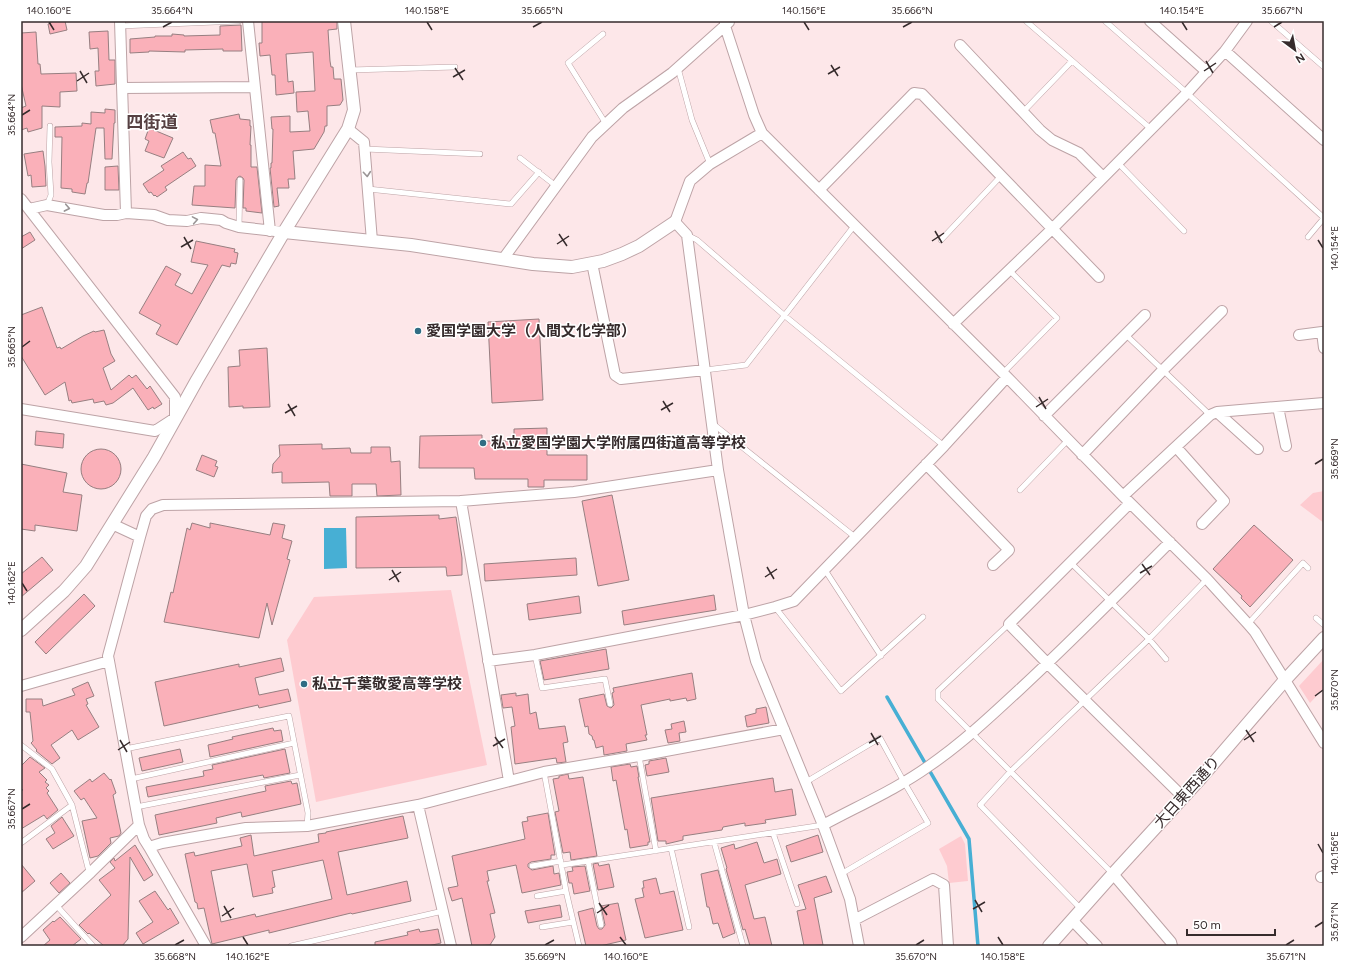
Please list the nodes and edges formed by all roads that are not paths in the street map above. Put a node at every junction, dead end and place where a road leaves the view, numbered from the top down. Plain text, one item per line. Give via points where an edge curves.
1 (239, 21) edge
2 (248, 21) edge
3 (344, 21) edge
4 (1026, 21) edge
5 (1104, 21) edge
6 (1150, 21) edge
7 (1247, 21) edge
8 (1271, 21) edge
9 (727, 23) edge
10 (120, 24) edge
11 (603, 34) dead end
12 (960, 45) dead end
13 (1225, 51) junction
14 (1072, 61) junction
15 (455, 67) dead end
16 (1324, 67) edge
17 (677, 68) junction
18 (350, 70) junction
19 (1206, 72) junction
20 (255, 87) junction
21 (122, 88) junction
22 (1187, 93) junction
23 (1023, 112) junction
24 (606, 124) junction
25 (50, 126) dead end
26 (348, 129) junction
27 (1151, 129) junction
28 (762, 133) junction
29 (1324, 140) edge
30 (364, 149) junction
31 (480, 154) dead end
32 (520, 158) dead end
33 (1118, 163) junction
34 (710, 164) junction
35 (539, 172) junction
36 (1001, 176) junction
37 (1103, 177) junction
38 (240, 180) dead end
39 (556, 186) junction
40 (368, 189) junction
41 (819, 190) junction
42 (21, 199) edge
43 (47, 205) junction
44 (29, 209) junction
45 (126, 213) junction
46 (675, 222) junction
47 (854, 226) junction
48 (240, 227) junction
49 (1052, 229) junction
50 (270, 231) junction
51 (1184, 231) dead end
52 (284, 232) junction
53 (687, 235) junction
54 (1308, 237) dead end
55 (941, 240) dead end
56 (372, 241) junction
57 (503, 259) junction
58 (592, 263) junction
59 (1009, 270) junction
60 (1099, 277) dead end
61 (1222, 311) dead end
62 (1145, 315) dead end
63 (785, 316) junction
64 (953, 324) junction
65 (1125, 334) junction
66 (1299, 335) dead end
67 (1324, 348) edge
68 (705, 370) junction
69 (1163, 370) junction
70 (1005, 375) junction
71 (1324, 403) edge
72 (1278, 407) junction
73 (21, 408) edge
74 (1214, 413) junction
75 (1044, 416) junction
76 (174, 418) junction
77 (712, 423) junction
78 (1068, 440) junction
79 (944, 446) junction
80 (1286, 446) dead end
81 (1176, 447) junction
82 (1258, 449) dead end
83 (1082, 455) junction
84 (926, 464) junction
85 (718, 470) junction
86 (1020, 490) dead end
87 (1126, 500) junction
88 (461, 501) junction
89 (112, 524) junction
90 (1202, 524) dead end
91 (140, 537) junction
92 (855, 537) junction
93 (1170, 542) junction
94 (1070, 562) junction
95 (993, 565) dead end
96 (1308, 568) dead end
97 (825, 570) junction
98 (1207, 579) junction
99 (1110, 602) junction
100 (775, 607) junction
101 (744, 615) junction
102 (923, 616) dead end
103 (1316, 618) dead end
104 (1009, 624) junction
105 (1248, 624) junction
106 (1324, 625) edge
107 (21, 630) edge
108 (1324, 638) edge
109 (1149, 639) junction
110 (535, 655) junction
111 (881, 656) junction
112 (1166, 659) dead end
113 (109, 661) junction
114 (488, 661) junction
115 (1048, 664) junction
116 (1285, 680) junction
117 (21, 686) edge
118 (1085, 700) junction
119 (610, 704) dead end
120 (784, 729) junction
121 (972, 734) junction
122 (1324, 743) edge
123 (294, 744) junction
124 (21, 745) edge
125 (125, 749) junction
126 (640, 756) junction
127 (544, 772) junction
128 (1010, 772) junction
129 (300, 774) junction
130 (131, 779) junction
131 (509, 781) junction
132 (806, 782) junction
133 (904, 782) junction
134 (1183, 798) junction
135 (72, 805) junction
136 (418, 805) junction
137 (136, 807) junction
138 (140, 825) junction
139 (823, 825) junction
140 (307, 826) junction
141 (773, 833) junction
142 (714, 842) junction
143 (21, 843) edge
144 (148, 847) junction
145 (671, 848) junction
146 (656, 851) junction
147 (588, 861) junction
148 (561, 863) junction
149 (532, 866) dead end
150 (92, 872) junction
151 (841, 874) junction
152 (1113, 874) junction
153 (566, 891) junction
154 (537, 896) dead end
155 (797, 904) dead end
156 (56, 905) junction
157 (1081, 909) junction
158 (443, 911) junction
159 (854, 920) junction
160 (1072, 920) junction
161 (573, 922) junction
162 (601, 925) dead end
163 (542, 927) dead end
164 (688, 927) dead end
165 (21, 937) edge
166 (203, 945) edge
167 (449, 945) edge
168 (93, 946) edge
169 (291, 946) edge
170 (579, 946) edge
171 (743, 946) edge
172 (859, 946) edge
173 (948, 946) edge
174 (1049, 946) edge
175 (1097, 946) edge
176 (1172, 946) edge

1 - 10 lane
2 - 20 street
3 - 18 street
4 - 14 lane
5 - 22 lane
6 - 19 street
7 - 13 street
8 - 16 lane
9 - 17 street
9 - 28 street via 754,115
10 - 21 street
11 - 24 lane via 568,63
12 - 23 street
13 - 19 street
13 - 29 street
14 - 23 lane
14 - 27 lane
15 - 18 lane
17 - 24 street via 623,108
17 - 34 lane via 692,120
18 - 26 street via 354,110
19 - 22 street
20 - 21 street
20 - 50 street
21 - 45 street
22 - 27 street
22 - 54 lane via 1324,218
23 - 37 street via 1052,140 1079,153
24 - 39 street via 592,137
25 - 43 lane via 50,194
26 - 30 street via 364,142
26 - 52 street
27 - 33 street
28 - 34 street
28 - 41 street
30 - 31 lane
30 -> 40 street
32 - 35 lane
33 - 37 street
33 - 51 lane
34 - 46 street via 690,181
35 - 39 lane
35 - 40 lane via 511,204
36 - 41 street via 922,94 914,93
36 - 49 street
36 - 55 lane
37 - 49 street
38 - 48 lane
39 - 57 street
40 - 56 street
41 - 47 street
42 - 44 street
43 - 44 street
43 -> 45 street via 104,215
44 - 76 street via 175,397
45 -> 48 street via 154,215 168,220 221,220
46 - 53 street
46 - 58 street via 639,246
47 - 63 lane
47 - 64 street
48 - 50 street
49 - 59 street
49 - 60 street
50 - 52 street
52 - 56 street
52 - 76 street
53 - 63 lane
53 - 68 street
56 - 57 street
57 - 58 street via 572,267
58 - 68 street via 615,375 621,379
59 - 64 street
59 - 70 lane via 1057,318
61 - 69 street
62 - 65 street
63 - 68 lane via 746,365
63 - 79 lane
64 - 70 street
65 - 69 lane
65 - 75 street
66 - 67 street via 1322,332
68 - 77 street
69 - 74 lane
69 - 83 street
70 - 75 street
70 - 79 street
71 - 72 street
72 - 74 street
72 - 80 street
73 - 76 street via 155,431
74 - 81 street
74 - 82 street
75 - 78 street
76 - 89 street via 154,457
77 - 85 street
77 - 92 lane
78 - 83 street
78 - 86 lane
79 - 84 street
81 - 87 street
81 - 90 street via 1224,501
83 - 87 street
84 - 92 street
84 - 95 street via 1009,550
85 - 88 street via 574,492
85 - 101 street
87 - 93 street
87 - 94 street
88 - 91 street via 163,505 146,516
88 - 114 street
89 - 91 street
89 - 107 street via 86,566 64,591
91 - 113 street via 108,656
92 - 97 street
93 - 98 street
93 - 99 street
94 - 99 lane
94 - 104 street
96 - 105 lane via 1303,563
97 - 100 street via 794,601
97 - 111 lane
98 - 105 street
98 - 109 lane
99 - 109 lane
99 - 115 street
100 - 101 street
100 - 111 lane via 841,691
101 - 110 street
101 - 120 street via 756,661
102 - 111 lane
103 - 106 lane
104 - 115 street
104 - 121 lane via 938,691 938,699
105 - 116 street
108 - 116 street, 大日東西通り
109 - 112 lane
109 - 118 lane
110 - 114 street
110 - 119 lane via 542,688 605,679
113 - 117 street
113 - 125 street
114 - 131 street
115 - 118 street
115 - 121 street
116 - 122 street
116 - 134 street, 大日東西通り
118 - 128 lane
118 - 134 street
120 - 126 street
120 - 132 street
121 - 128 lane
121 - 133 street via 929,767
123 - 125 lane via 289,716
123 - 129 lane
123 - 130 lane
124 - 135 lane via 52,769
125 - 130 street
126 - 127 street
126 - 146 lane
127 - 131 street
127 - 148 lane
128 - 152 lane
128 - 157 lane via 980,805
129 - 137 lane
129 - 140 lane via 308,813
130 - 137 street
131 - 136 street
132 - 133 lane via 880,738
132 - 139 street
133 - 139 street
133 - 151 lane via 928,823
134 - 152 street, 大日東西通り
135 - 143 lane
135 - 150 lane via 88,868
136 - 140 street
136 - 158 street
137 - 138 street
138 - 144 street
138 - 150 street
139 - 141 lane
139 - 151 street
140 - 144 street via 246,828
141 - 142 lane
141 - 155 lane
142 - 145 lane
142 - 171 lane
144 - 166 street
145 - 146 lane
145 - 164 lane
146 - 147 lane
147 - 148 lane
147 - 162 lane
148 - 149 lane
148 - 153 lane
150 - 156 street
151 - 159 street
152 - 157 street, 大日東西通り
152 - 176 street
153 - 154 lane
153 - 161 lane
156 - 165 street
156 - 168 lane
157 - 160 street, 大日東西通り
158 - 167 street
158 - 169 lane
159 - 172 street
159 - 173 street via 933,879 944,885
160 - 174 street, 大日東西通り
160 - 175 street
161 - 163 lane
161 - 170 lane

